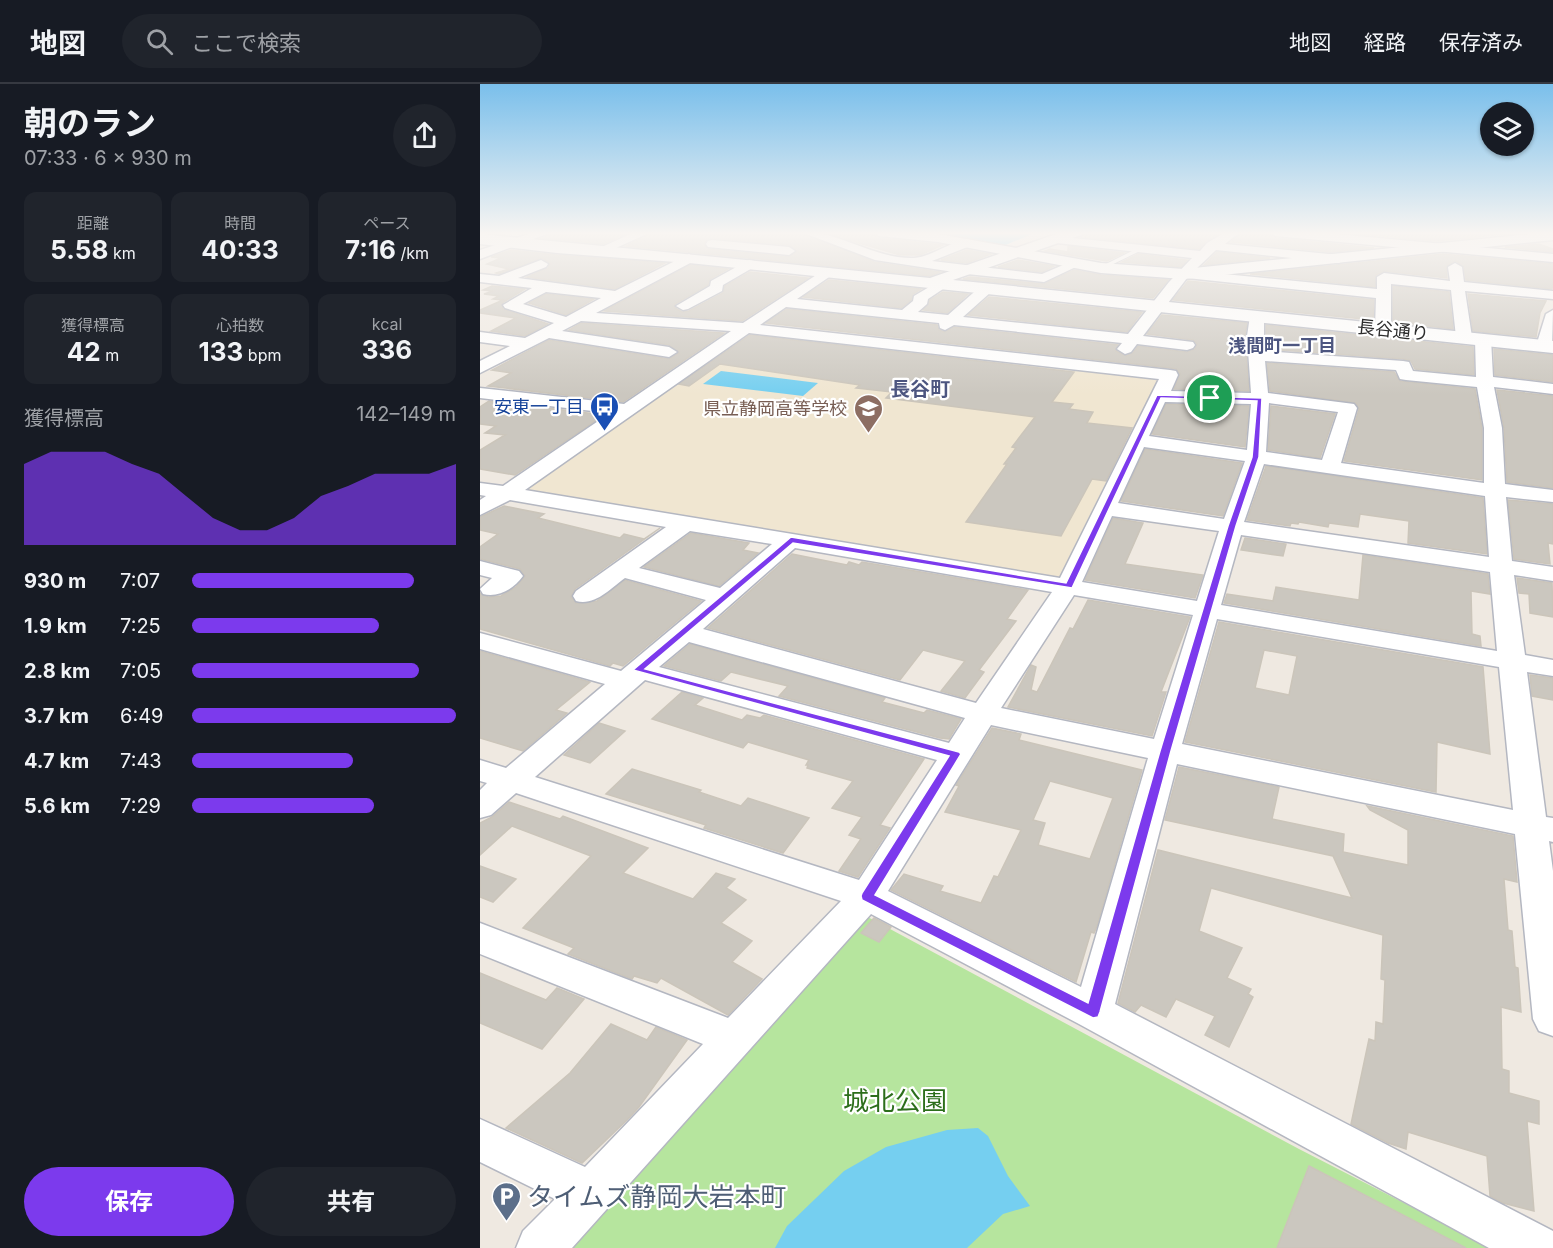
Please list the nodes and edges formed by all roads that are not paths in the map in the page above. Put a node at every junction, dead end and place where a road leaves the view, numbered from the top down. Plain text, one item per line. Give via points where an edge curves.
1 (547, 286) edge
2 (636, 286) edge
3 (717, 286) edge
4 (806, 286) edge
5 (933, 286) edge
6 (959, 286) edge
7 (1174, 286) edge
8 (1310, 286) edge
9 (1384, 286) edge
10 (1457, 286) edge
11 (1469, 286) edge
12 (544, 288) junction
13 (986, 289) junction
14 (1383, 294) junction
15 (618, 296) junction
16 (1553, 296) edge
17 (784, 302) junction
18 (683, 306) dead end
19 (1158, 306) junction
20 (906, 314) junction
21 (1553, 314) edge
22 (1257, 316) junction
23 (574, 319) junction
24 (952, 319) junction
25 (696, 325) junction
26 (746, 328) junction
27 (1383, 329) junction
28 (547, 333) junction
29 (480, 338) edge
30 (1134, 338) junction
31 (1474, 338) junction
32 (528, 343) junction
33 (1186, 345) dead end
34 (1548, 347) edge
35 (919, 348) junction
36 (1257, 355) junction
37 (480, 368) edge
38 (1110, 370) junction
39 (1485, 382) junction
40 (1553, 389) edge
41 (480, 393) edge
42 (1159, 396) junction
43 (1260, 398) junction
44 (628, 410) junction
45 (1137, 440) junction
46 (1256, 457) junction
47 (1330, 468) junction
48 (480, 489) edge
49 (1495, 490) junction
50 (507, 493) junction
51 (1553, 496) edge
52 (1105, 508) junction
53 (480, 509) edge
54 (686, 523) junction
55 (1232, 526) junction
56 (791, 540) junction
57 (1502, 566) junction
58 (621, 570) junction
59 (1553, 574) edge
60 (1068, 586) junction
61 (585, 596) dead end
62 (724, 597) junction
63 (1207, 611) junction
64 (683, 632) junction
65 (480, 641) edge
66 (1512, 661) junction
67 (1553, 668) edge
68 (631, 676) junction
69 (983, 714) junction
70 (1165, 751) junction
71 (956, 754) junction
72 (495, 775) edge
73 (480, 807) edge
74 (1543, 828) edge
75 (867, 896) junction
76 (480, 938) edge
77 (1093, 1012) junction
78 (1553, 1019) edge
79 (735, 1039) junction
80 (480, 1140) edge
81 (591, 1193) junction
82 (540, 1248) edge
83 (1536, 1248) edge

1 - 12 street
2 - 15 street
3 - 18 street
4 - 17 street
5 - 20 street
6 - 13 street, 長谷通り
7 - 19 street
8 - 14 street
9 - 14 street
10 - 31 street
11 - 16 street
12 - 15 street
12 - 23 street via 510,305
13 - 19 street, 長谷通り
13 - 24 street
14 - 27 street
15 - 23 street
17 - 20 street
17 - 26 street
19 - 22 street, 長谷通り
19 - 30 street
20 - 24 street
21 - 34 street
22 - 27 street, 長谷通り
22 - 36 street
23 - 25 street
23 - 28 street
24 - 30 street
24 - 35 street
25 - 26 street
25 - 28 street via 663,351
26 - 35 street
26 - 44 street
27 - 31 street, 長谷通り
28 - 32 street
29 - 32 street
30 - 33 street
30 - 38 street
31 - 34 street, 長谷通り
31 - 39 street
32 - 37 street
35 - 38 street
36 - 39 street via 1403,366 1406,375
36 - 43 street
38 - 42 street via 1170,375
39 - 40 street
39 - 49 street via 1493,428
41 - 44 street
42 - 43 street
42 - 45 street
43 - 46 street
43 - 47 street via 1348,408
44 - 50 street
45 - 46 street
45 - 52 street
46 - 47 street
46 - 55 street
47 - 49 street
48 - 50 street
49 - 51 street
49 - 57 street
50 - 53 street
50 - 54 street
52 - 55 street
52 - 60 street
54 - 56 street
54 - 58 street
55 - 57 street
55 - 63 street
56 - 60 street
56 - 62 street
57 - 59 street
57 - 66 street
58 - 61 street
58 - 62 street
60 - 63 street
60 - 69 street
62 - 64 street
63 - 66 street
63 - 70 street
64 - 68 street
64 - 69 street
65 - 68 street
66 - 67 street
66 - 74 street
68 - 71 street
68 - 72 street
69 - 70 street
69 - 71 street
70 - 74 street
70 - 77 street
71 - 75 street
72 - 73 street
72 - 75 street
74 - 78 street
75 - 77 street
75 - 79 street
76 - 79 street
77 - 83 street
79 - 81 street
80 - 81 street
81 - 82 street

